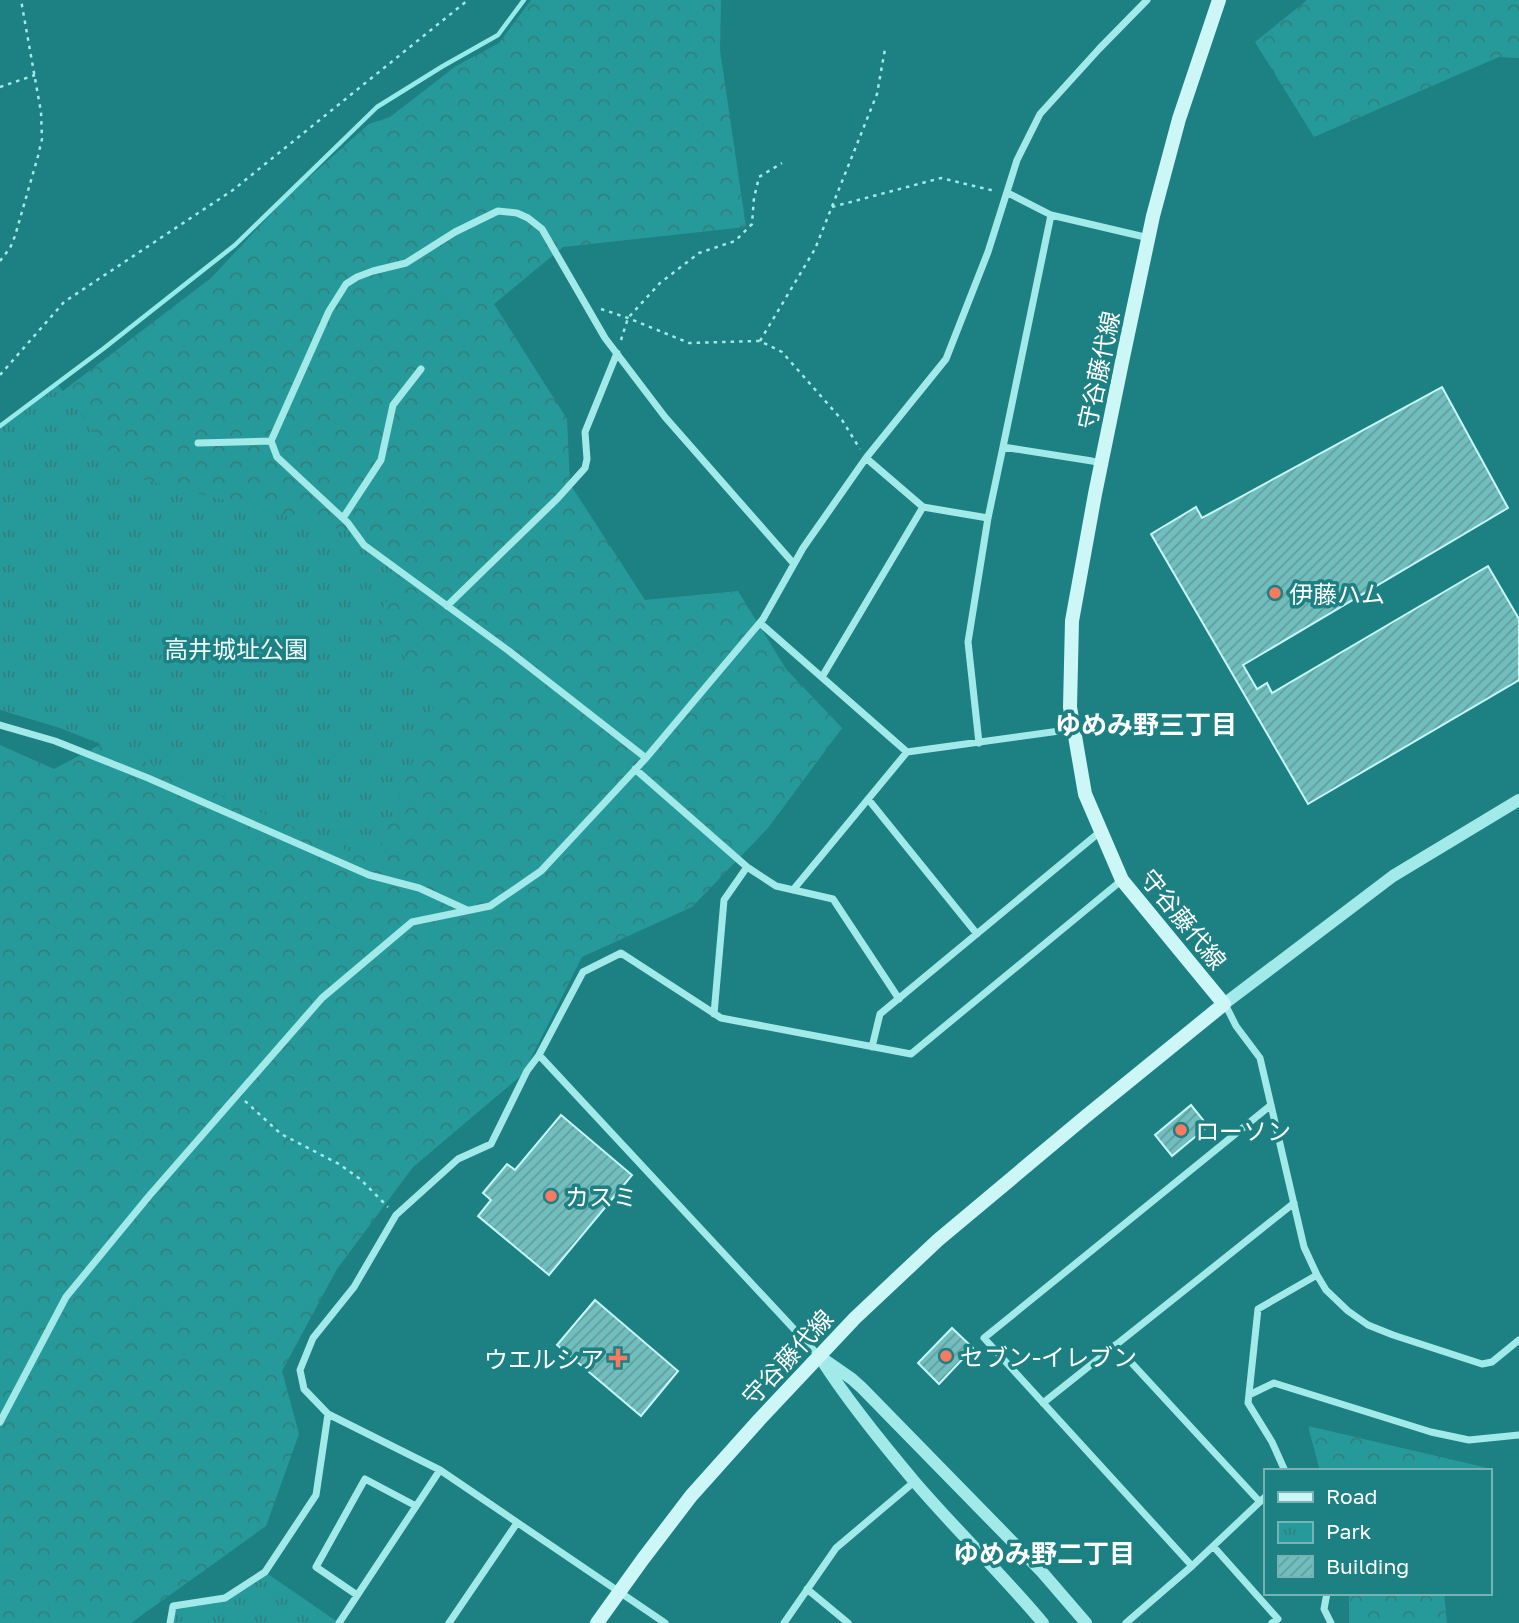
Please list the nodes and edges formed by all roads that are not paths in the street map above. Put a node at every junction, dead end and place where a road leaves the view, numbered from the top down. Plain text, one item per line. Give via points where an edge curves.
1 (1147, 0) edge
2 (1219, 0) edge
3 (1008, 193) junction
4 (1051, 215) junction
5 (1149, 238) junction
6 (617, 353) junction
7 (421, 369) dead end
8 (271, 441) junction
9 (198, 443) dead end
10 (1003, 447) junction
11 (866, 458) junction
12 (1102, 464) junction
13 (923, 507) junction
14 (988, 518) junction
15 (343, 519) junction
16 (794, 564) junction
17 (447, 606) junction
18 (760, 623) junction
19 (822, 677) junction
20 (0, 725) edge
21 (1074, 729) junction
22 (979, 743) junction
23 (907, 752) junction
24 (646, 758) junction
25 (635, 769) junction
26 (868, 799) junction
27 (1519, 800) edge
28 (1101, 831) junction
29 (747, 867) junction
30 (1122, 880) junction
31 (793, 890) junction
32 (467, 910) junction
33 (977, 934) junction
34 (899, 999) junction
35 (1224, 1004) junction
36 (714, 1014) junction
37 (872, 1047) junction
38 (540, 1055) junction
39 (1271, 1105) junction
40 (1294, 1203) junction
41 (1317, 1275) junction
42 (1519, 1340) edge
43 (1115, 1345) junction
44 (819, 1356) junction
45 (1249, 1395) junction
46 (1043, 1403) junction
47 (3, 1410) edge
48 (328, 1414) junction
49 (0, 1422) edge
50 (1519, 1436) edge
51 (1284, 1469) edge
52 (440, 1470) junction
53 (914, 1482) junction
54 (1263, 1499) edge
55 (416, 1506) junction
56 (517, 1523) junction
57 (1213, 1546) junction
58 (1192, 1566) junction
59 (807, 1589) junction
60 (619, 1592) junction
61 (357, 1595) junction
62 (1327, 1595) edge
63 (170, 1623) edge
64 (339, 1623) edge
65 (449, 1623) edge
66 (597, 1623) edge
67 (665, 1623) edge
68 (784, 1623) edge
69 (848, 1623) edge
70 (1043, 1623) edge
71 (1086, 1623) edge
72 (1126, 1623) edge
73 (1272, 1623) edge
74 (1331, 1623) edge

1 - 3 street via 1040,114 1017,160
2 - 5 main road, 守谷藤代線 via 1179,119
3 - 4 street
3 - 11 street via 946,359
4 - 5 street
4 - 10 street
5 - 12 main road, 守谷藤代線
6 - 8 street via 542,229 517,213 498,211 406,263 346,284 329,311
6 - 16 street via 665,417
6 - 17 street via 585,432 585,468
7 - 15 street via 393,405 381,460
8 - 9 street
8 - 15 street via 276,457
10 - 12 street
10 - 14 street
11 - 13 street
11 - 16 street
12 - 21 main road, 守谷藤代線 via 1072,621 1070,708
13 - 14 street
13 - 19 street
14 - 22 street via 968,642
15 - 17 street via 364,545
16 - 18 street
17 - 24 street
18 - 19 street
18 - 24 street
19 - 23 street
20 - 32 street via 55,741 369,875 419,888
21 - 22 street
21 - 28 main road, 守谷藤代線 via 1085,794
22 - 23 street
23 - 26 street
24 - 25 street
25 - 29 street
25 - 32 street via 541,871 490,906
26 - 31 street
26 - 33 street
27 - 35 street via 1393,876
28 - 30 main road, 守谷藤代線
28 - 33 street
29 - 31 street via 776,886
29 - 36 street via 724,900
30 - 35 main road, 守谷藤代線
30 - 37 street via 911,1054
31 - 34 street via 833,899
32 - 47 street via 412,922 322,999 66,1297
33 - 34 street
34 - 37 street via 880,1014
35 - 39 street via 1260,1058
35 - 44 main road, 守谷藤代線 via 938,1240
36 - 37 street
36 - 38 street via 621,953 583,972
38 - 44 street
38 - 48 street via 527,1071 491,1144 458,1159 396,1215 354,1287 313,1338 300,1370 304,1389
39 - 40 street
39 - 46 street via 984,1338
40 - 41 street via 1304,1247
40 - 43 street
41 - 42 street via 1333,1297 1368,1325 1482,1364 1492,1362
41 - 45 street via 1258,1309
43 - 46 street
43 - 54 street
44 - 53 street
44 - 60 main road, 守谷藤代線 via 691,1496
44 - 71 street via 862,1388
45 - 50 street via 1274,1383 1444,1435 1469,1440
45 - 51 street via 1248,1403
46 - 58 street
47 - 49 street
48 - 52 street
48 - 63 street via 316,1495 265,1572 225,1598 173,1606
52 - 55 street
52 - 56 street
53 - 59 street via 836,1548
53 - 70 street
54 - 57 street
55 - 61 street
55 - 61 street via 365,1479 316,1567
56 - 60 street
56 - 65 street
57 - 58 street
57 - 73 street via 1278,1619
58 - 72 street
59 - 68 street
59 - 69 street
60 - 66 main road, 守谷藤代線
60 - 67 street
61 - 64 street
62 - 74 street via 1324,1609

